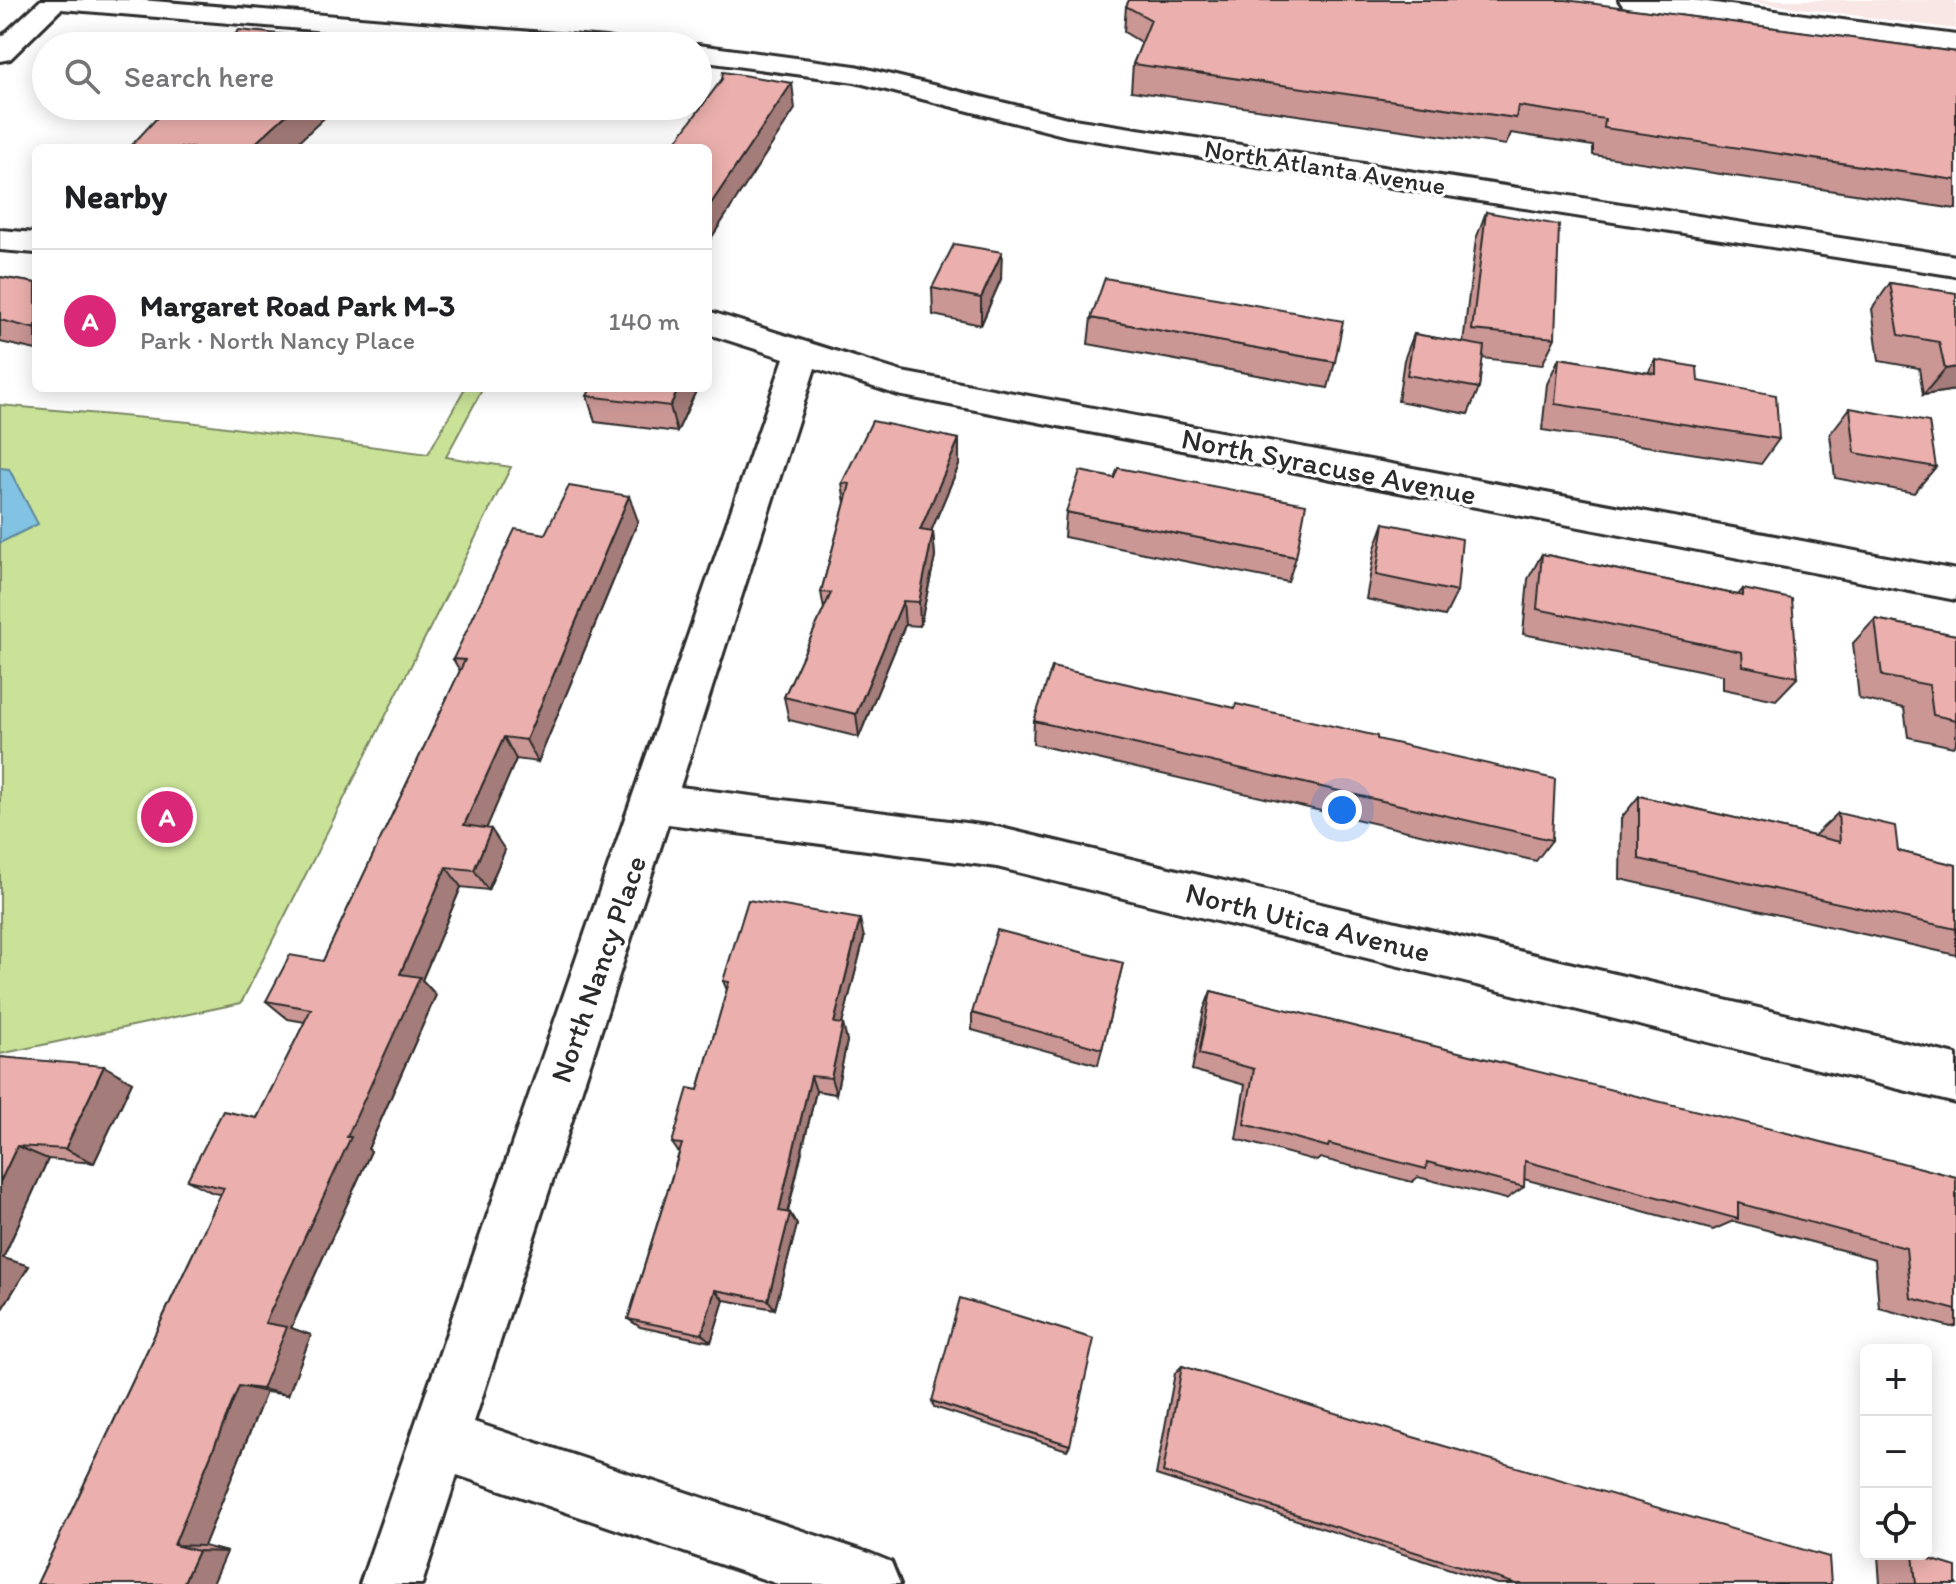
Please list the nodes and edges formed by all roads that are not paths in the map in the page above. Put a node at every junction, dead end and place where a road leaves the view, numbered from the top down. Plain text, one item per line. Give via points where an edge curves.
1 (1632, 0) edge
2 (55, 1) edge
3 (435, 32) edge
4 (1956, 43) edge
5 (0, 53) edge
6 (712, 54) edge
7 (0, 240) edge
8 (32, 243) edge
9 (1956, 266) edge
10 (712, 323) edge
11 (803, 353) junction
12 (1956, 585) edge
13 (653, 803) junction
14 (1956, 1079) edge
15 (440, 1440) junction
16 (391, 1584) edge
17 (869, 1584) edge

1 - 4 street
2 - 3 street
2 - 5 street
6 - 9 street, North Atlanta Avenue via 855,74 1067,127
7 - 8 street
10 - 11 street, North Syracuse Avenue
11 - 12 street, North Syracuse Avenue via 898,383
11 - 13 street, North Nancy Place
13 - 14 street, North Utica Avenue via 997,847
13 - 15 street, North Nancy Place
15 - 16 street, North Nancy Place
15 - 17 street

